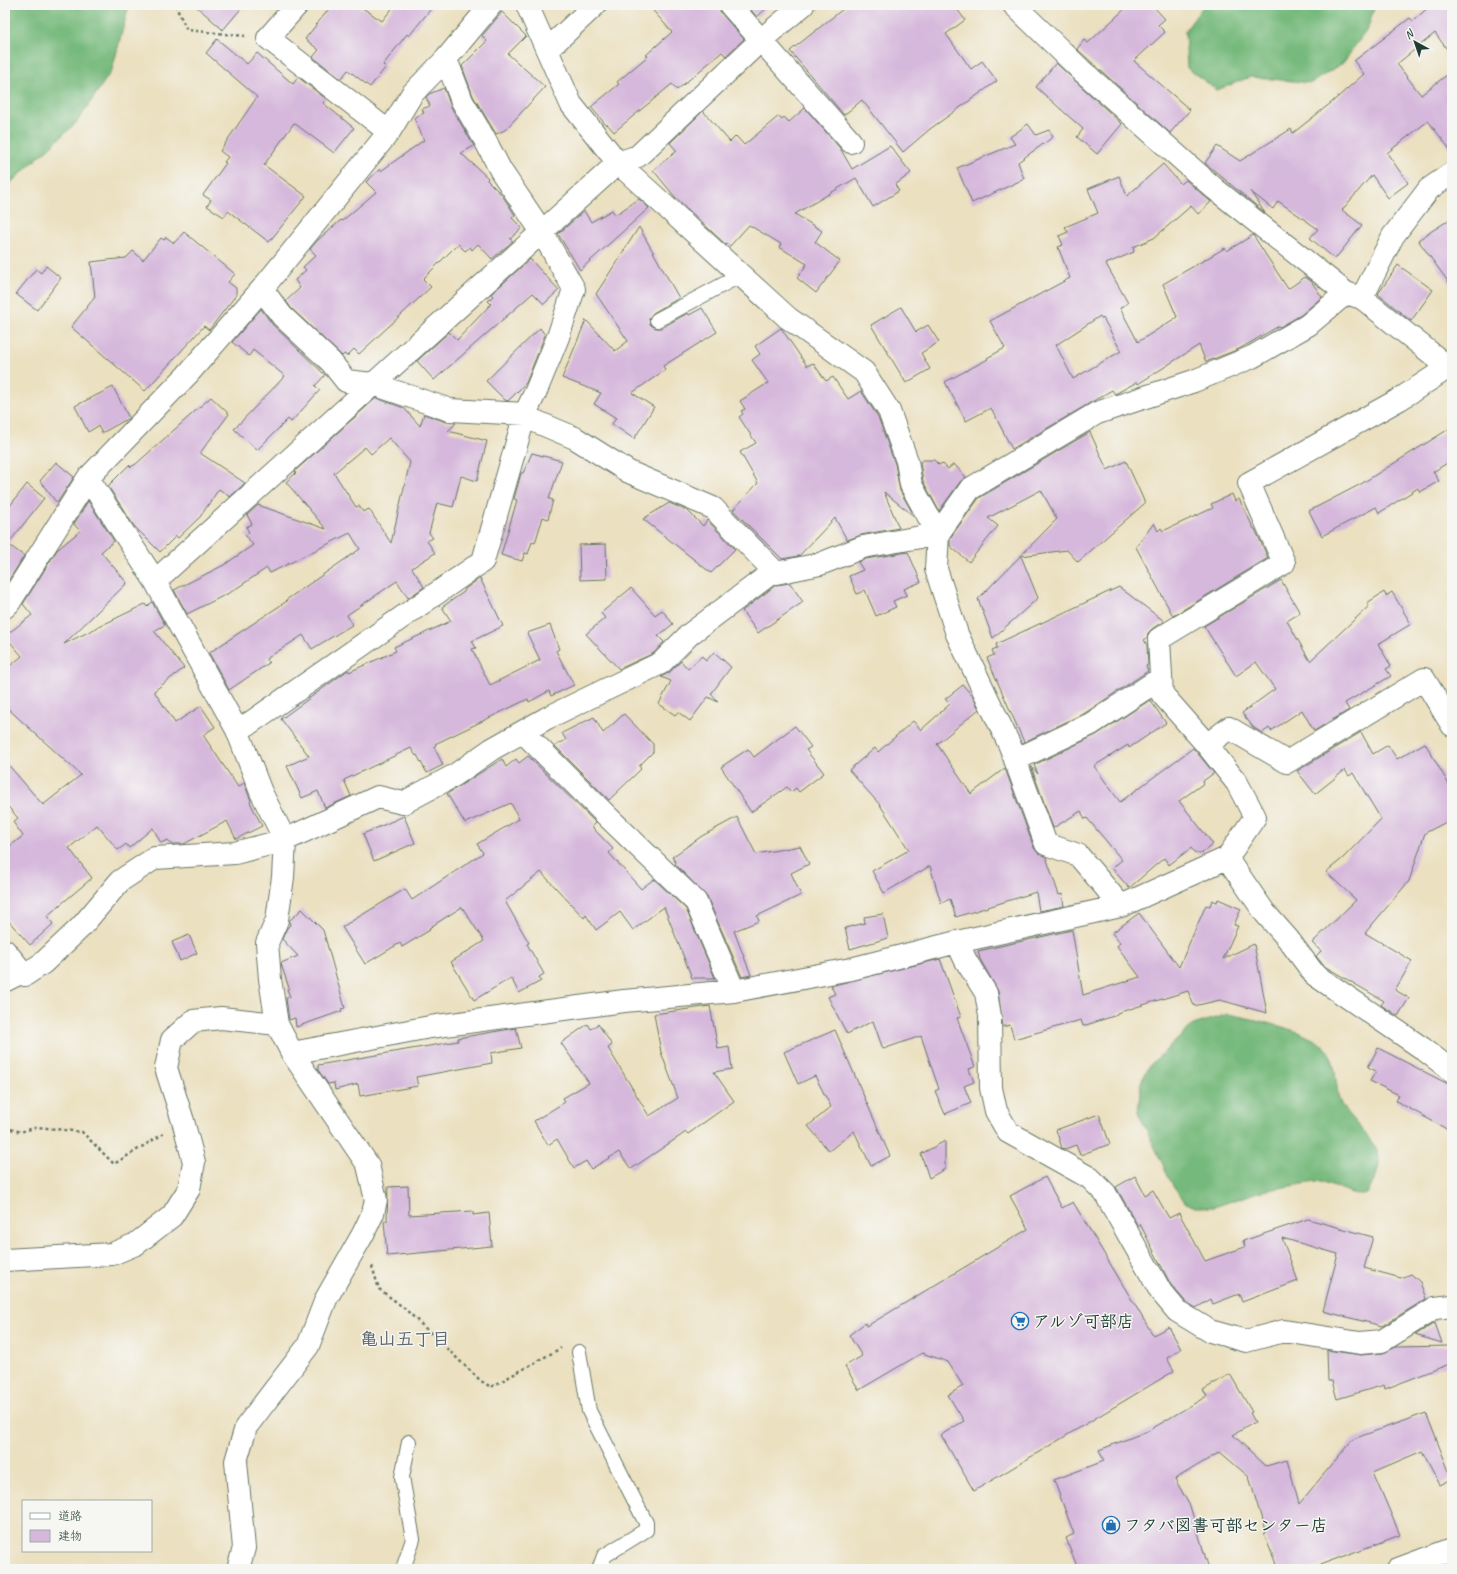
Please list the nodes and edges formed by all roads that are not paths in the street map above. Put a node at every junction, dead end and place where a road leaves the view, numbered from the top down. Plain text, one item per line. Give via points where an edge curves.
1 (297, 5) edge
2 (491, 5) edge
3 (527, 5) edge
4 (595, 5) edge
5 (730, 5) edge
6 (803, 5) edge
7 (1014, 5) edge
8 (762, 39) junction
9 (547, 50) junction
10 (446, 59) junction
11 (389, 132) junction
12 (851, 142) dead end
13 (618, 163) junction
14 (1452, 173) edge
15 (542, 232) junction
16 (741, 275) junction
17 (262, 289) junction
18 (1354, 296) junction
19 (657, 320) dead end
20 (1450, 368) edge
21 (373, 384) junction
22 (525, 414) junction
23 (88, 478) junction
24 (938, 534) junction
25 (774, 571) junction
26 (155, 581) junction
27 (5, 607) edge
28 (1161, 678) junction
29 (1452, 725) edge
30 (237, 730) junction
31 (523, 732) junction
32 (1207, 745) junction
33 (1015, 760) junction
34 (284, 840) junction
35 (1227, 858) junction
36 (1121, 906) junction
37 (958, 942) junction
38 (5, 951) edge
39 (25, 975) junction
40 (5, 985) edge
41 (734, 991) junction
42 (277, 1024) junction
43 (292, 1053) junction
44 (1452, 1071) edge
45 (5, 1260) edge
46 (1452, 1306) edge
47 (579, 1352) road end
48 (409, 1442) dead end
49 (1452, 1549) edge
50 (238, 1569) edge
51 (403, 1569) edge
52 (602, 1569) edge
53 (1398, 1569) edge

1 - 11 main road via 268,38
2 - 10 main road
3 - 9 main road
4 - 9 main road
5 - 8 main road
6 - 8 main road
7 - 18 main road via 1081,70 1215,189
8 - 12 main road
8 - 13 main road via 638,156
9 - 13 main road via 571,104
10 - 11 main road via 412,94
10 - 15 main road via 462,101 501,171
11 - 17 main road
13 - 15 main road
13 - 16 main road
14 - 18 main road via 1429,189 1393,236
15 - 21 main road
15 - 22 main road via 574,289 558,338
16 - 19 lane
16 - 24 main road via 788,318 864,372 889,411 911,484
17 - 21 main road via 282,316 331,362 346,381
17 - 23 main road via 186,375
18 - 20 main road
18 - 24 main road via 1252,357 1194,381 1097,413 970,489
20 - 28 main road via 1400,399 1249,483 1284,563 1159,640
21 - 22 main road via 450,410
21 - 26 main road
22 - 25 main road via 530,419 575,438 630,472 713,508
22 - 30 main road via 483,561
23 - 26 main road
23 - 27 main road
24 - 25 main road via 863,547 820,564 776,573
24 - 33 main road via 936,569 957,634
25 - 31 main road via 690,634 661,663
26 - 30 main road
28 - 32 main road via 1162,694
28 - 33 main road via 1091,724
29 - 32 main road via 1424,679 1287,762 1229,728
30 - 34 main road via 261,792
31 - 34 main road via 492,749 455,775 403,803 378,797
31 - 41 main road via 696,902
32 - 35 main road via 1237,783 1255,818
33 - 36 main road via 1046,844 1078,855
34 - 39 main road via 235,853 155,858 120,881 81,927 43,963
34 - 42 main road via 283,877 277,920 267,943
35 - 36 main road
35 - 44 main road via 1265,913 1315,975
36 - 37 main road
37 - 41 main road via 851,969
37 - 46 main road via 966,961 986,993 990,1016 990,1088 996,1111 1008,1132 1090,1178 1105,1193 1160,1292 1177,1311 1210,1331 1246,1341 1284,1332 1360,1343 1382,1341 1435,1308
38 - 39 main road
39 - 40 lane
41 - 43 main road via 624,1001 430,1027
42 - 43 main road
42 - 45 main road via 221,1018 194,1021 172,1040 166,1068 184,1121 194,1162 189,1189 172,1216 136,1244 112,1254
43 - 50 main road via 368,1166 376,1200 363,1234 326,1299 308,1346 246,1427 236,1461 244,1548
47 - 52 lane via 589,1411 646,1523 646,1530 604,1556 600,1567
48 - 51 lane via 402,1477 413,1538
49 - 53 main road

